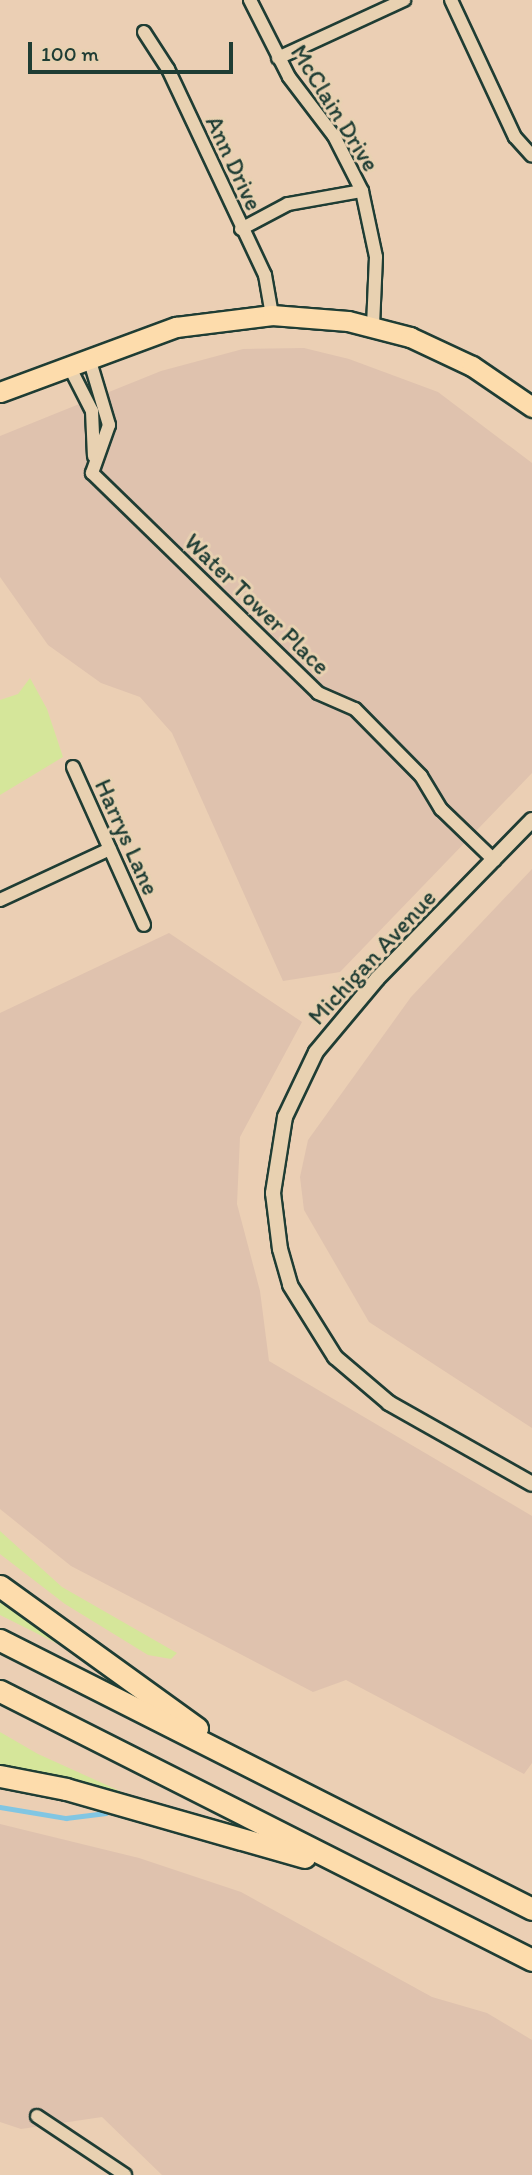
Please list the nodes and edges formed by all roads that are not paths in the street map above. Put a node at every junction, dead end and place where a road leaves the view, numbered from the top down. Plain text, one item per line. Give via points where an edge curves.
1 (250, 0) edge
2 (404, 0) edge
3 (451, 0) edge
4 (144, 32) dead end
5 (278, 58) junction
6 (532, 156) edge
7 (362, 191) junction
8 (241, 229) junction
9 (272, 315) junction
10 (373, 326) junction
11 (89, 358) junction
12 (69, 366) junction
13 (0, 392) edge
14 (532, 407) edge
15 (94, 456) junction
16 (73, 767) dead end
17 (532, 820) edge
18 (110, 849) junction
19 (494, 860) junction
20 (0, 900) edge
21 (144, 925) dead end
22 (532, 1483) edge
23 (0, 1586) edge
24 (0, 1640) edge
25 (0, 1691) edge
26 (253, 1768) junction
27 (0, 1776) edge
28 (361, 1874) junction
29 (532, 1909) edge
30 (532, 1960) edge
31 (37, 2116) dead end
32 (125, 2175) edge

1 - 5 street, McClain Drive
2 - 5 street
3 - 6 street via 515,137
4 - 8 street, Ann Drive via 168,69
5 - 7 street, McClain Drive via 334,136
7 - 8 street via 288,204
7 - 10 street, McClain Drive via 376,257
8 - 9 street, Ann Drive via 269,284
9 - 10 main road
9 - 11 main road via 176,327
10 - 14 main road via 450,354
11 - 12 main road
11 - 15 street via 109,417 108,432
12 - 13 main road
12 - 15 street, Water Tower Place via 92,411
15 - 19 street, Water Tower Place via 92,473 318,693 355,709 421,776 441,809
16 - 18 street, Harrys Lane
17 - 19 street, Michigan Avenue
18 - 20 street
18 - 21 street, Harrys Lane
19 - 22 street, Michigan Avenue via 377,979 316,1052 282,1128 274,1206 290,1286 310,1324 341,1364 395,1407
23 - 26 highway
24 - 26 highway
25 - 28 highway
26 - 29 highway
27 - 28 highway via 66,1788
28 - 30 highway
31 - 32 street

